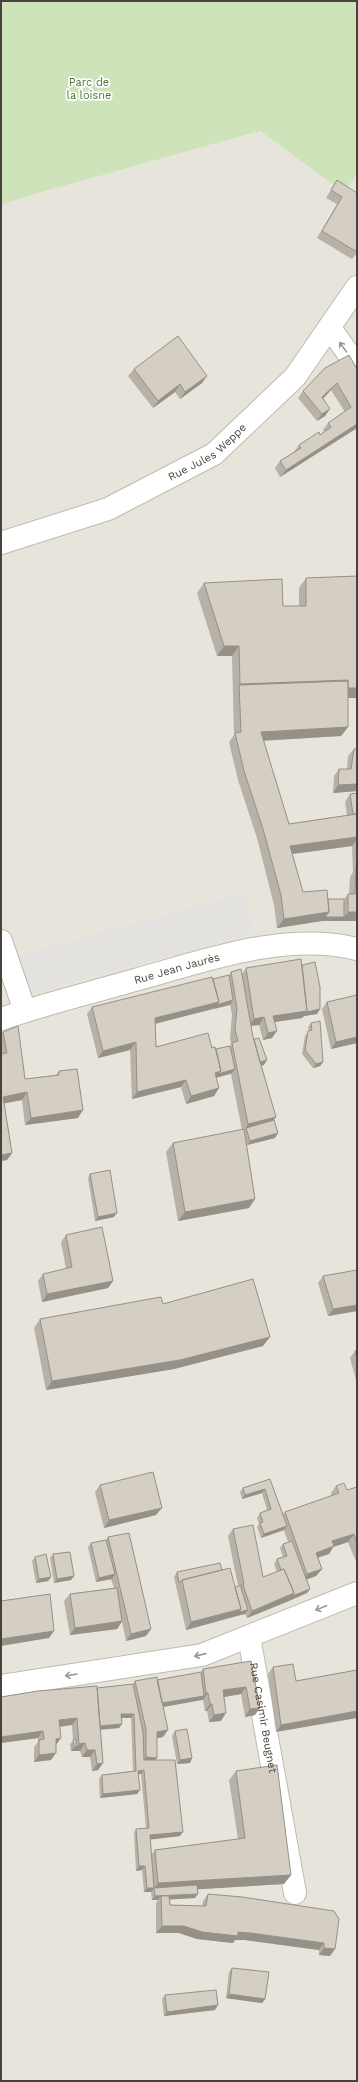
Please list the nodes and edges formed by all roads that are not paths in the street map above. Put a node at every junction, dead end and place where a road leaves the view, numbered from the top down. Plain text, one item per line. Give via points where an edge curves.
1 (357, 287) edge
2 (330, 328) junction
3 (357, 366) edge
4 (1, 543) edge
5 (1, 941) edge
6 (357, 949) edge
7 (25, 1011) junction
8 (1, 1019) edge
9 (357, 1593) edge
10 (249, 1637) junction
11 (1, 1686) edge
12 (295, 1892) dead end

1 - 2 street, Rue Jules Weppe
3 -> 2 street
2 - 4 street, Rue Jules Weppe via 295,377 214,454 108,509
5 - 7 street
6 - 7 street, Rue Jean Jaurès via 310,944 243,949
7 - 8 street, Rue Jean Jaurès
9 -> 10 street
10 -> 11 street via 202,1655
10 - 12 street, Rue Casimir Beugnet

